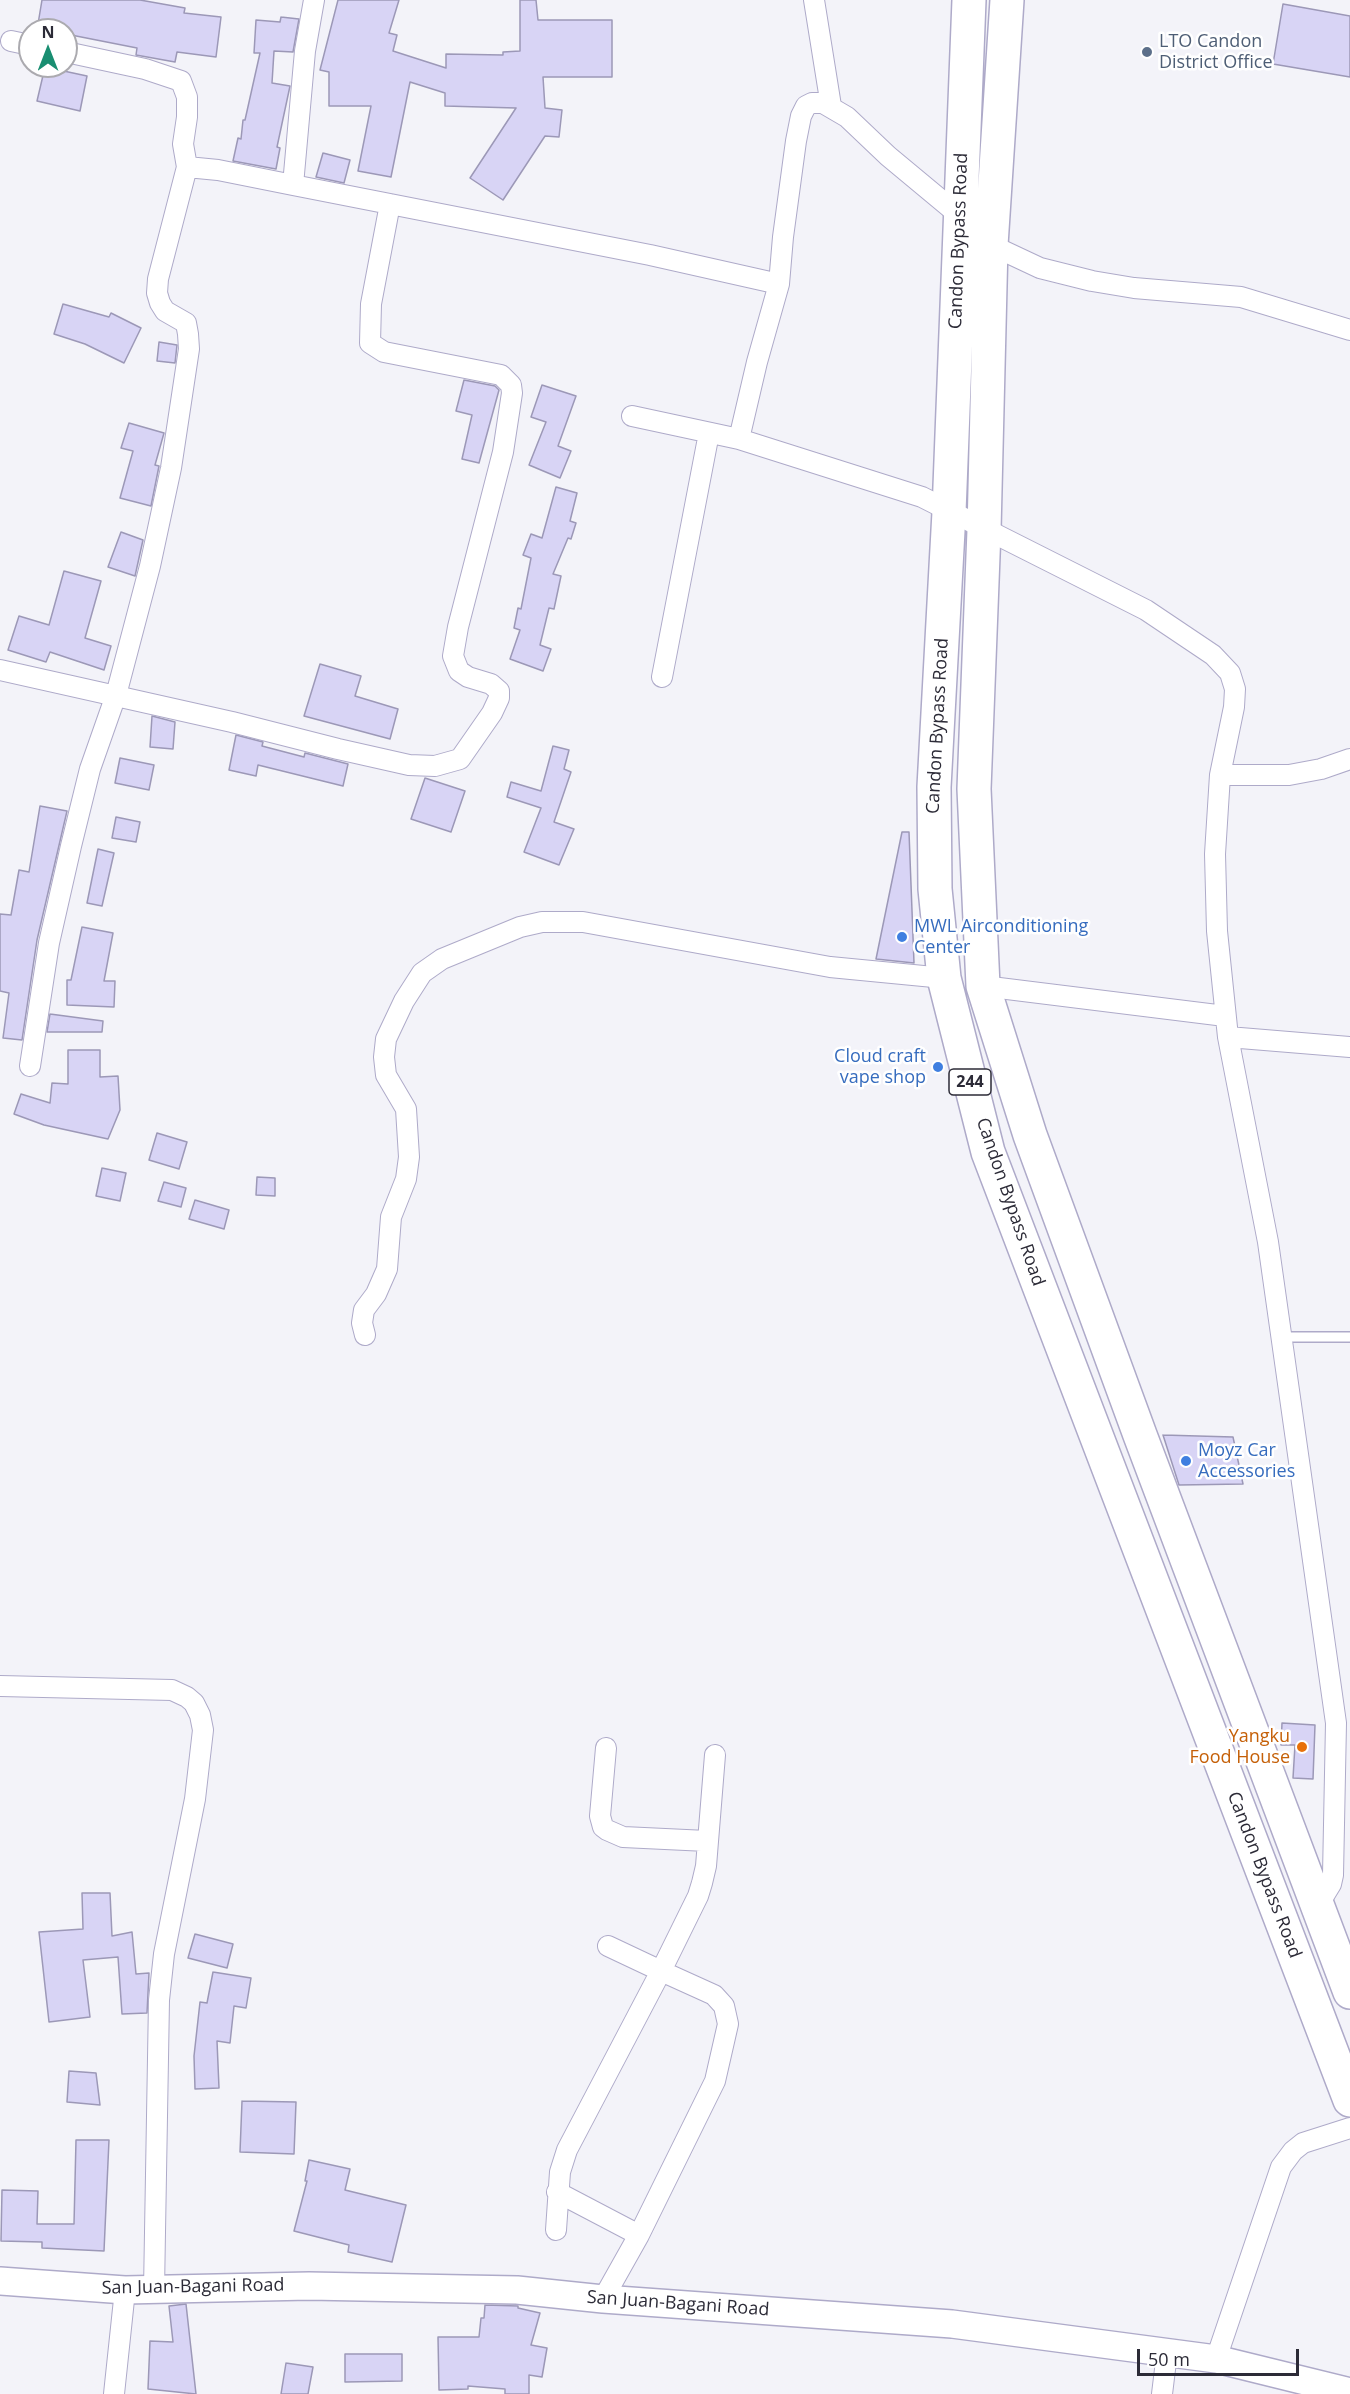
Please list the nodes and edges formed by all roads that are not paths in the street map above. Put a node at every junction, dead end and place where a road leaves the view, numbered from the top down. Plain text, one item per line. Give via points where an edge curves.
1 (314, 0) edge
2 (814, 0) edge
3 (969, 0) edge
4 (1007, 0) edge
5 (78, 55) edge
6 (831, 105) junction
7 (187, 166) junction
8 (293, 184) junction
9 (390, 204) junction
10 (960, 215) junction
11 (992, 245) junction
12 (779, 284) junction
13 (1350, 330) edge
14 (632, 416) dead end
15 (709, 433) junction
16 (739, 439) junction
17 (949, 512) junction
18 (984, 530) junction
19 (0, 670) edge
20 (662, 677) dead end
21 (116, 695) junction
22 (1350, 759) edge
23 (1220, 775) junction
24 (944, 978) junction
25 (983, 986) junction
26 (1226, 1016) junction
27 (1228, 1037) junction
28 (1350, 1047) edge
29 (30, 1066) dead end
30 (365, 1335) dead end
31 (1280, 1337) junction
32 (1350, 1337) edge
33 (1140, 1435) junction
34 (1102, 1449) junction
35 (0, 1686) edge
36 (606, 1748) dead end
37 (715, 1755) dead end
38 (707, 1841) junction
39 (1317, 1907) junction
40 (608, 1946) dead end
41 (661, 1971) junction
42 (1350, 1992) edge
43 (1350, 2100) edge
44 (1350, 2128) edge
45 (557, 2192) junction
46 (556, 2230) dead end
47 (639, 2235) junction
48 (0, 2281) edge
49 (125, 2290) junction
50 (154, 2290) junction
51 (603, 2300) junction
52 (1167, 2353) junction
53 (1216, 2359) junction
54 (1350, 2392) edge
55 (114, 2394) edge
56 (1162, 2394) edge

1 - 8 street via 305,51
2 - 6 street
3 - 10 highway, Candon Bypass Road / 244
4 - 11 highway, Candon Bypass Road / 244
5 - 7 street via 182,81 187,97 183,144
6 - 10 street
6 - 12 street via 812,103 801,116
7 - 8 street
7 - 21 street via 157,293 165,310 186,323 189,349 171,468
8 - 9 street
9 - 12 street
9 - 21 street via 371,304 370,343 384,352 489,371 511,384 503,452 453,656 459,671 499,691 497,705 460,759 435,766 409,765
10 - 11 street
10 - 17 highway, Candon Bypass Road / 244
11 - 13 street via 1040,268 1092,281 1241,297
11 - 18 highway, Candon Bypass Road / 244
12 - 16 street
14 - 15 street
15 - 16 street
15 - 20 street
16 - 17 street via 922,496
17 - 18 street
17 - 24 highway, Candon Bypass Road / 244 via 934,787 934,889
18 - 23 street via 1146,610 1223,664 1235,689
18 - 25 highway, Candon Bypass Road / 244 via 974,789
19 - 21 street
21 - 29 street via 90,769 71,846 49,943
22 - 23 street via 1321,770 1289,775
23 - 26 street via 1215,854 1217,931
24 - 30 street via 830,967 572,921 520,927 442,959 422,973 386,1039 386,1075 406,1109 409,1157 406,1179 391,1217 387,1269 364,1310
24 - 34 highway, Candon Bypass Road / 244 via 988,1152
25 - 26 street
25 - 33 highway, Candon Bypass Road / 244 via 1030,1135
26 - 27 street
27 - 28 street
27 - 31 street via 1268,1242
31 - 32 lane
31 - 39 street via 1336,1724 1333,1875
33 - 34 highway
33 - 39 highway, Candon Bypass Road / 244
34 - 43 highway, Candon Bypass Road / 244
35 - 50 street via 172,1690 194,1703 200,1714 195,1799 164,1954 159,2000
36 - 38 street via 600,1816 603,1827 622,1837
37 - 38 street
38 - 41 street via 706,1866 698,1896
39 - 42 highway, Candon Bypass Road / 244
40 - 41 street
41 - 45 street via 567,2150
41 - 47 street via 714,1995 724,2006 728,2024 715,2081
44 - 53 street via 1304,2143 1281,2167
45 - 46 street
45 - 47 street
47 - 51 street
48 - 49 street, San Juan-Bagani Road
49 - 50 street, San Juan-Bagani Road
49 - 55 street
50 - 51 street, San Juan-Bagani Road via 320,2286 517,2290
51 - 52 street, San Juan-Bagani Road via 952,2324
52 - 53 street, San Juan-Bagani Road
52 - 56 street
53 - 54 street, San Juan-Bagani Road

